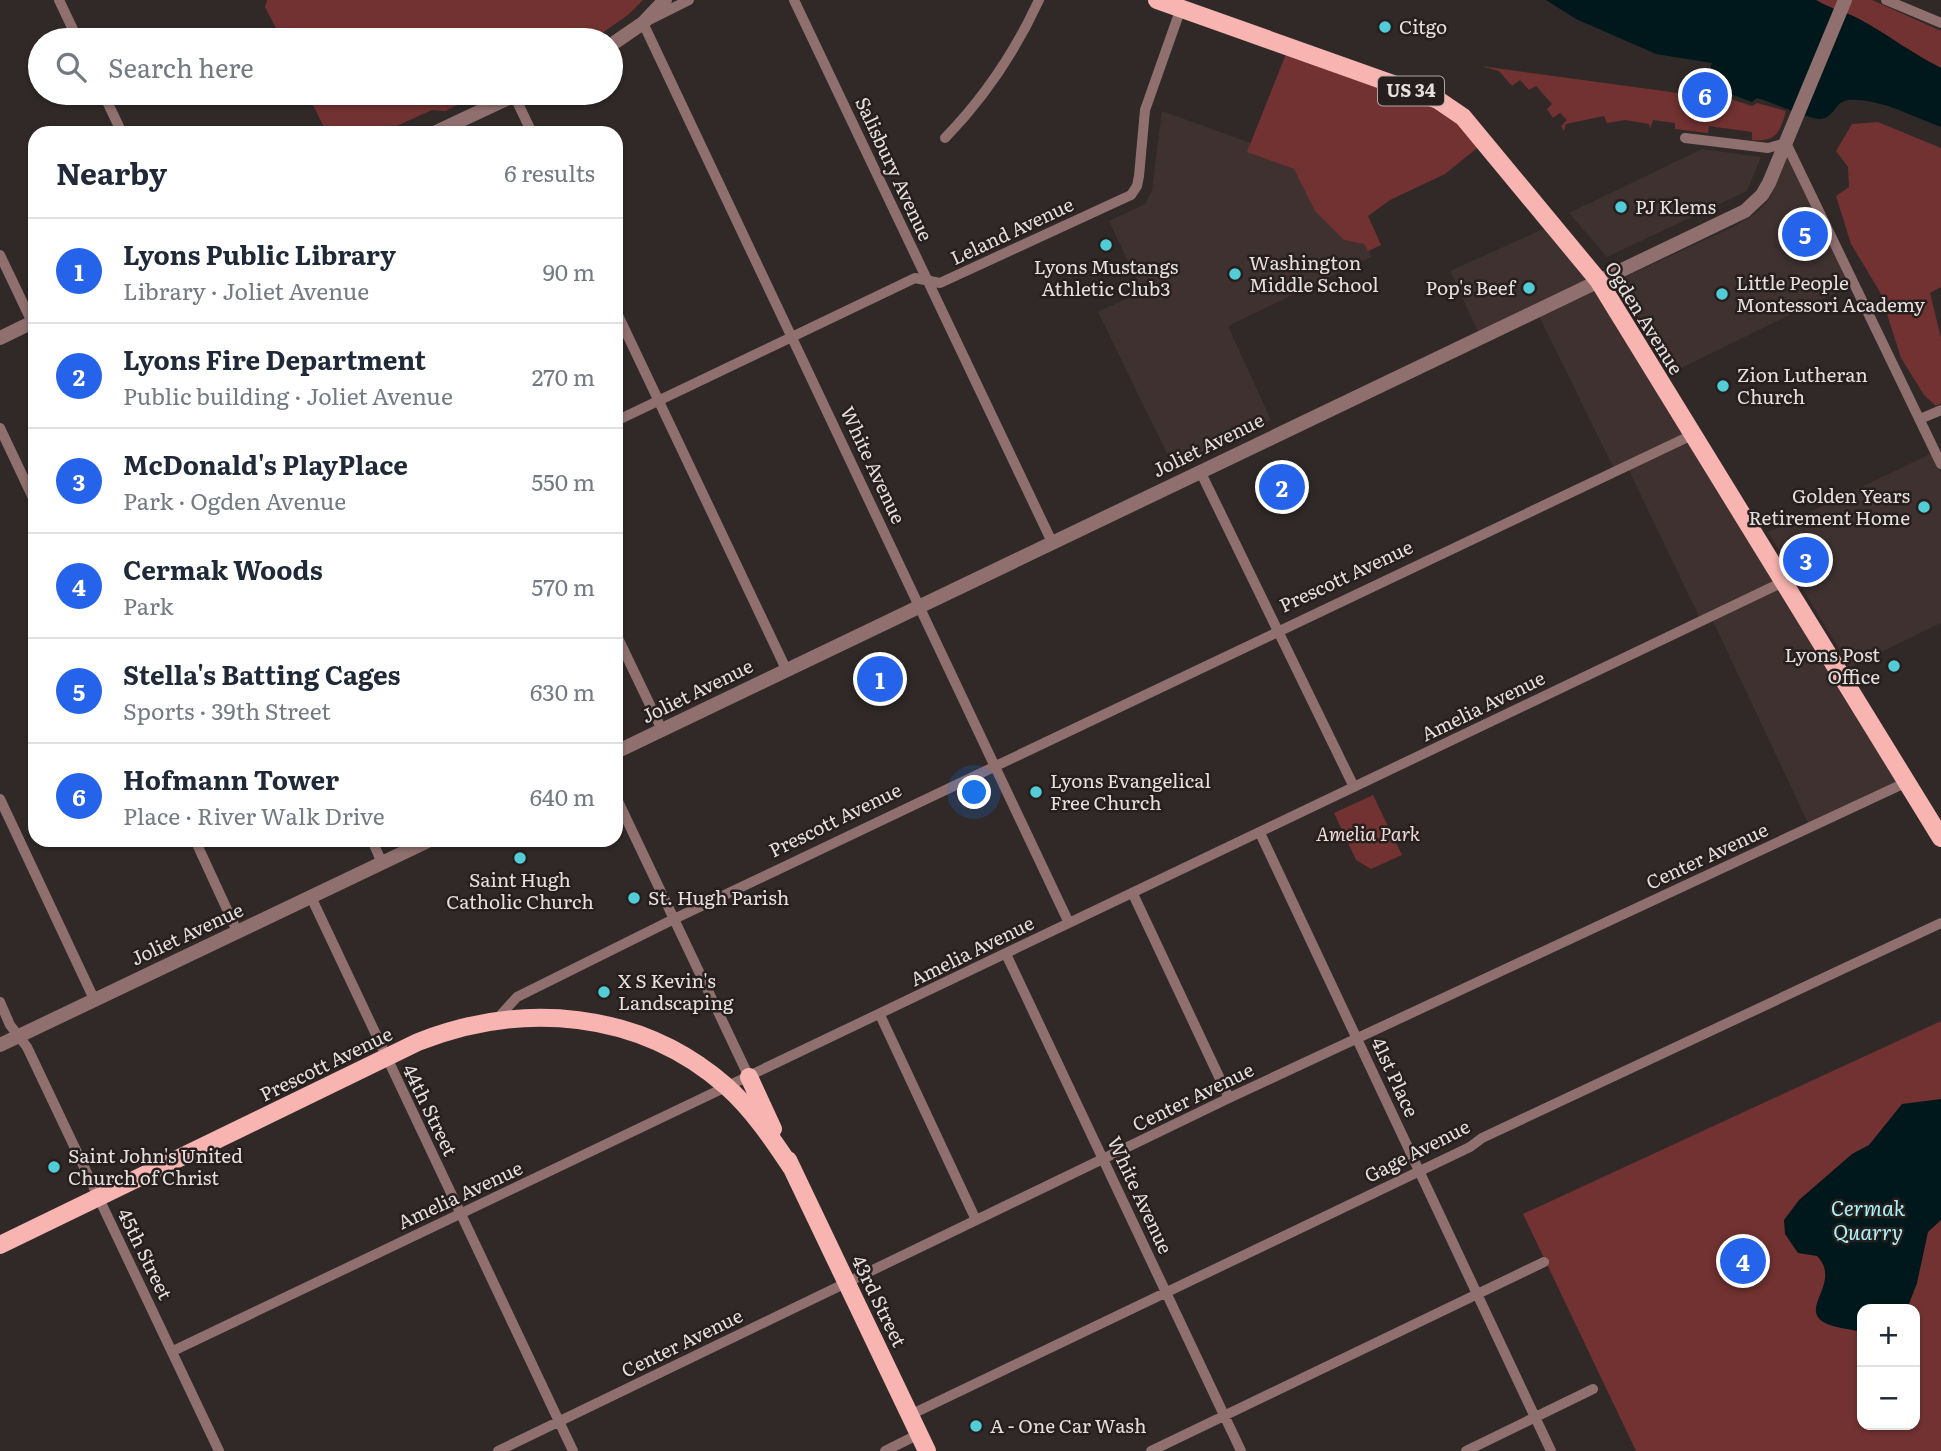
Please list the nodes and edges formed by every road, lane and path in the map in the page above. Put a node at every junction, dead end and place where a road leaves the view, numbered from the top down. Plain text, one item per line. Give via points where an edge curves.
1 (59, 0) edge
2 (665, 0) edge
3 (689, 0) edge
4 (794, 0) edge
5 (1039, 0) edge
6 (1157, 0) edge
7 (1845, 0) edge
8 (1886, 0) edge
9 (1181, 8) junction
10 (643, 23) junction
11 (1941, 23) edge
12 (72, 28) edge
13 (623, 37) edge
14 (109, 105) edge
15 (494, 105) edge
16 (521, 105) edge
17 (119, 126) edge
18 (449, 126) edge
19 (529, 126) edge
20 (945, 138) dead end
21 (1685, 138) dead end
22 (1786, 143) junction
23 (0, 255) edge
24 (927, 280) junction
25 (1598, 280) junction
26 (28, 310) edge
27 (28, 325) edge
28 (623, 325) edge
29 (793, 336) junction
30 (0, 338) edge
31 (659, 401) junction
32 (1941, 410) edge
33 (623, 418) edge
34 (1920, 419) junction
35 (0, 428) edge
36 (1692, 435) junction
37 (1941, 464) edge
38 (1200, 471) junction
39 (28, 487) edge
40 (1052, 542) junction
41 (1785, 581) junction
42 (921, 605) junction
43 (1277, 632) junction
44 (623, 649) edge
45 (786, 669) junction
46 (662, 730) junction
47 (623, 749) edge
48 (994, 767) junction
49 (1907, 782) junction
50 (1354, 787) junction
51 (0, 799) edge
52 (623, 812) edge
53 (1260, 833) junction
54 (1941, 838) edge
55 (198, 847) edge
56 (375, 847) edge
57 (415, 847) edge
58 (382, 863) junction
59 (1133, 894) junction
60 (311, 897) junction
61 (674, 919) junction
62 (1069, 923) junction
63 (1941, 923) edge
64 (237, 931) junction
65 (1006, 954) junction
66 (94, 999) junction
67 (0, 1002) edge
68 (880, 1015) junction
69 (497, 1019) junction
70 (19, 1036) junction
71 (1357, 1038) junction
72 (0, 1045) edge
73 (386, 1058) junction
74 (749, 1077) junction
75 (727, 1087) junction
76 (1229, 1098) junction
77 (1104, 1160) junction
78 (793, 1170) junction
79 (1419, 1171) junction
80 (99, 1198) junction
81 (461, 1214) junction
82 (976, 1220) junction
83 (0, 1245) edge
84 (1544, 1262) dead end
85 (847, 1283) junction
86 (1167, 1294) junction
87 (1478, 1294) junction
88 (173, 1351) junction
89 (1593, 1389) dead end
90 (910, 1415) junction
91 (1225, 1416) junction
92 (1535, 1417) junction
93 (559, 1422) junction
94 (923, 1443) edge
95 (219, 1451) edge
96 (498, 1451) edge
97 (573, 1451) edge
98 (885, 1451) edge
99 (1151, 1451) edge
100 (1241, 1451) edge
101 (1466, 1451) edge
102 (1551, 1451) edge

1 - 12 street
2 - 10 street
3 - 10 street
4 - 24 street, Salisbury Avenue
5 - 20 street via 998,74
6 - 9 main road, Ogden Avenue / US 34
7 - 22 street, Joliet Avenue
8 - 11 street
9 - 24 street, Leland Avenue via 1145,110 1135,191 940,283
9 - 25 main road, Ogden Avenue / US 34 via 1450,106
10 - 13 street
10 - 29 street, White Avenue
14 - 17 street
15 - 18 street
16 - 19 street
21 - 22 street via 1768,148
22 - 25 street, Joliet Avenue via 1762,195 1745,211
22 - 34 street
23 - 26 street
24 - 29 street, Leland Avenue via 915,278
24 - 40 street, Salisbury Avenue
25 - 36 main road, Ogden Avenue / US 34
25 - 38 street, Joliet Avenue
27 - 30 street
28 - 31 street
29 - 31 street, Leland Avenue
29 - 42 street, White Avenue
31 - 33 street, Leland Avenue
31 - 45 street
32 - 34 street
34 - 37 street
35 - 39 street
36 - 41 main road, Ogden Avenue / US 34
36 - 43 street, Prescott Avenue
38 - 40 street, Joliet Avenue
38 - 43 street
40 - 42 street, Joliet Avenue
41 - 49 main road, Ogden Avenue / US 34
41 - 50 street, Amelia Avenue
42 - 45 street, Joliet Avenue
42 - 48 street, White Avenue
43 - 48 street, Prescott Avenue
43 - 50 street
44 - 46 street
45 - 46 street, Joliet Avenue
46 - 47 street, Joliet Avenue
48 - 61 street, Prescott Avenue
48 - 62 street, White Avenue
49 - 54 main road, Ogden Avenue / US 34
49 - 71 street, Center Avenue
50 - 53 street, Amelia Avenue
51 - 66 street
52 - 61 street
53 - 59 street, Amelia Avenue
53 - 71 street, 41st Place
55 - 64 street
56 - 58 street
57 - 58 street, Joliet Avenue
58 - 60 street, Joliet Avenue
59 - 62 street, Amelia Avenue
59 - 76 street
60 - 64 street, Joliet Avenue
60 - 73 street, 44th Street
61 - 69 street, Prescott Avenue via 517,997
61 - 74 street
62 - 65 street, Amelia Avenue
63 - 79 street, Gage Avenue
64 - 66 street, Joliet Avenue
65 - 68 street, Amelia Avenue
65 - 77 street, White Avenue
66 - 70 street, Joliet Avenue
67 - 70 street, 45th Street
68 - 74 street, Amelia Avenue
68 - 82 street
69 - 73 main road, Prescott Avenue via 448,1030
69 - 75 main road via 564,1018 611,1027 658,1043
70 - 72 street, Joliet Avenue
70 - 80 street, 45th Street
71 - 76 street, Center Avenue
71 - 79 street, 41st Place
73 - 80 main road, Prescott Avenue
73 - 81 street, 44th Street
74 - 75 street, Amelia Avenue
74 - 78 main road
75 - 78 main road via 765,1127
75 - 81 street, Amelia Avenue
76 - 77 street, Center Avenue
77 - 82 street, Center Avenue
77 - 86 street, White Avenue
78 - 85 main road, 43rd Street
79 - 86 street, Gage Avenue
79 - 87 street, 41st Place
80 - 83 main road, Prescott Avenue
80 - 88 street, 45th Street
81 - 88 street, Amelia Avenue
81 - 93 street, 44th Street
82 - 85 street, Center Avenue
84 - 87 street
85 - 90 main road, 43rd Street
85 - 93 street, Center Avenue
86 - 90 street, Gage Avenue
86 - 91 street, White Avenue
87 - 91 street
87 - 92 street, 41st Place
88 - 95 street, 45th Street
89 - 92 street
90 - 94 main road, 43rd Street
91 - 99 street
91 - 100 street, White Avenue
92 - 101 street
92 - 102 street, 41st Place
93 - 96 street, Center Avenue
93 - 97 street, 44th Street
94 - 98 street

